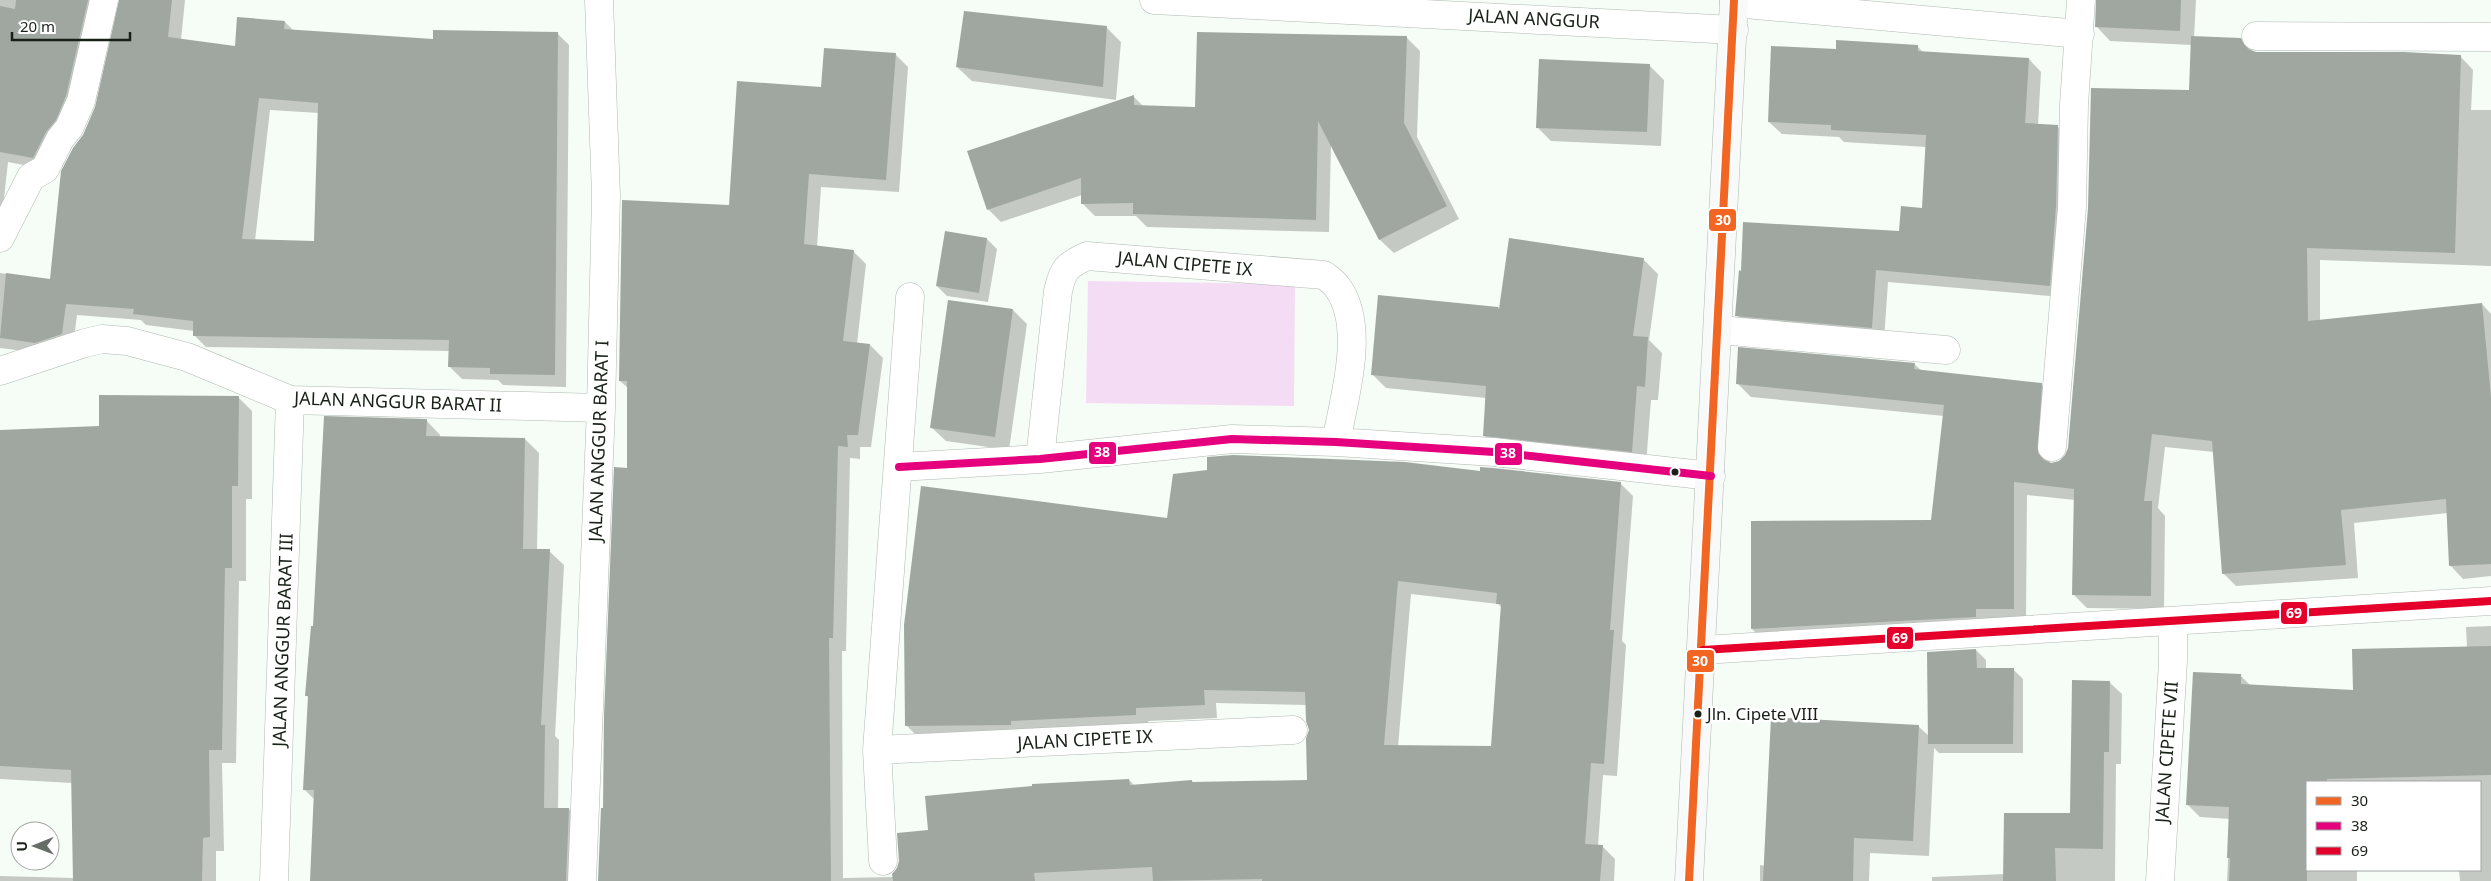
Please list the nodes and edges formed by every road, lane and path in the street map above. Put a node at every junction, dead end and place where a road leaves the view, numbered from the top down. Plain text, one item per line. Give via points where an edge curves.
1 (104, 0) edge
2 (599, 0) edge
3 (1154, 0) edge
4 (2081, 0) edge
5 (1483, 8) edge
6 (1734, 11) edge
7 (2080, 34) junction
8 (2256, 36) dead end
9 (2491, 38) edge
10 (0, 238) edge
11 (910, 297) dead end
12 (1719, 330) junction
13 (1946, 350) dead end
14 (0, 371) edge
15 (290, 400) junction
16 (601, 408) junction
17 (1336, 442) junction
18 (2052, 447) dead end
19 (1040, 459) junction
20 (899, 467) junction
21 (1712, 476) junction
22 (2491, 601) edge
23 (2173, 623) junction
24 (1703, 650) junction
25 (1293, 730) dead end
26 (877, 750) junction
27 (883, 861) dead end
28 (274, 881) edge
29 (582, 881) edge
30 (1690, 881) edge
31 (2160, 881) edge

1 - 10 street via 81,101 45,169 31,177
2 - 16 street, JALAN ANGGUR BARAT I via 606,196
3 - 5 street, JALAN ANGGUR
4 - 7 street
5 - 6 street, JALAN ANGGUR
6 - 7 street, JALAN ANGGUR
6 - 12 main road
7 - 18 street via 2074,105 2072,207
8 - 9 street
11 - 20 street
12 - 13 street
12 - 21 main road
14 - 15 street, JALAN ANGGUR BARAT II via 84,343 102,339 126,341 187,357
15 - 16 street, JALAN ANGGUR BARAT II
15 - 28 street, JALAN ANGGUR BARAT III
16 - 29 street, JALAN ANGGUR BARAT I
17 - 19 street via 1232,439
17 - 19 street, JALAN CIPETE IX via 1353,344 1347,306 1338,288 1324,275 1087,256 1062,272
17 - 21 street via 1494,452
19 - 20 street
20 - 26 street
21 - 24 main road
22 - 23 street
23 - 24 street
23 - 31 street, JALAN CIPETE VII
24 - 30 main road
25 - 26 street, JALAN CIPETE IX
26 - 27 street

